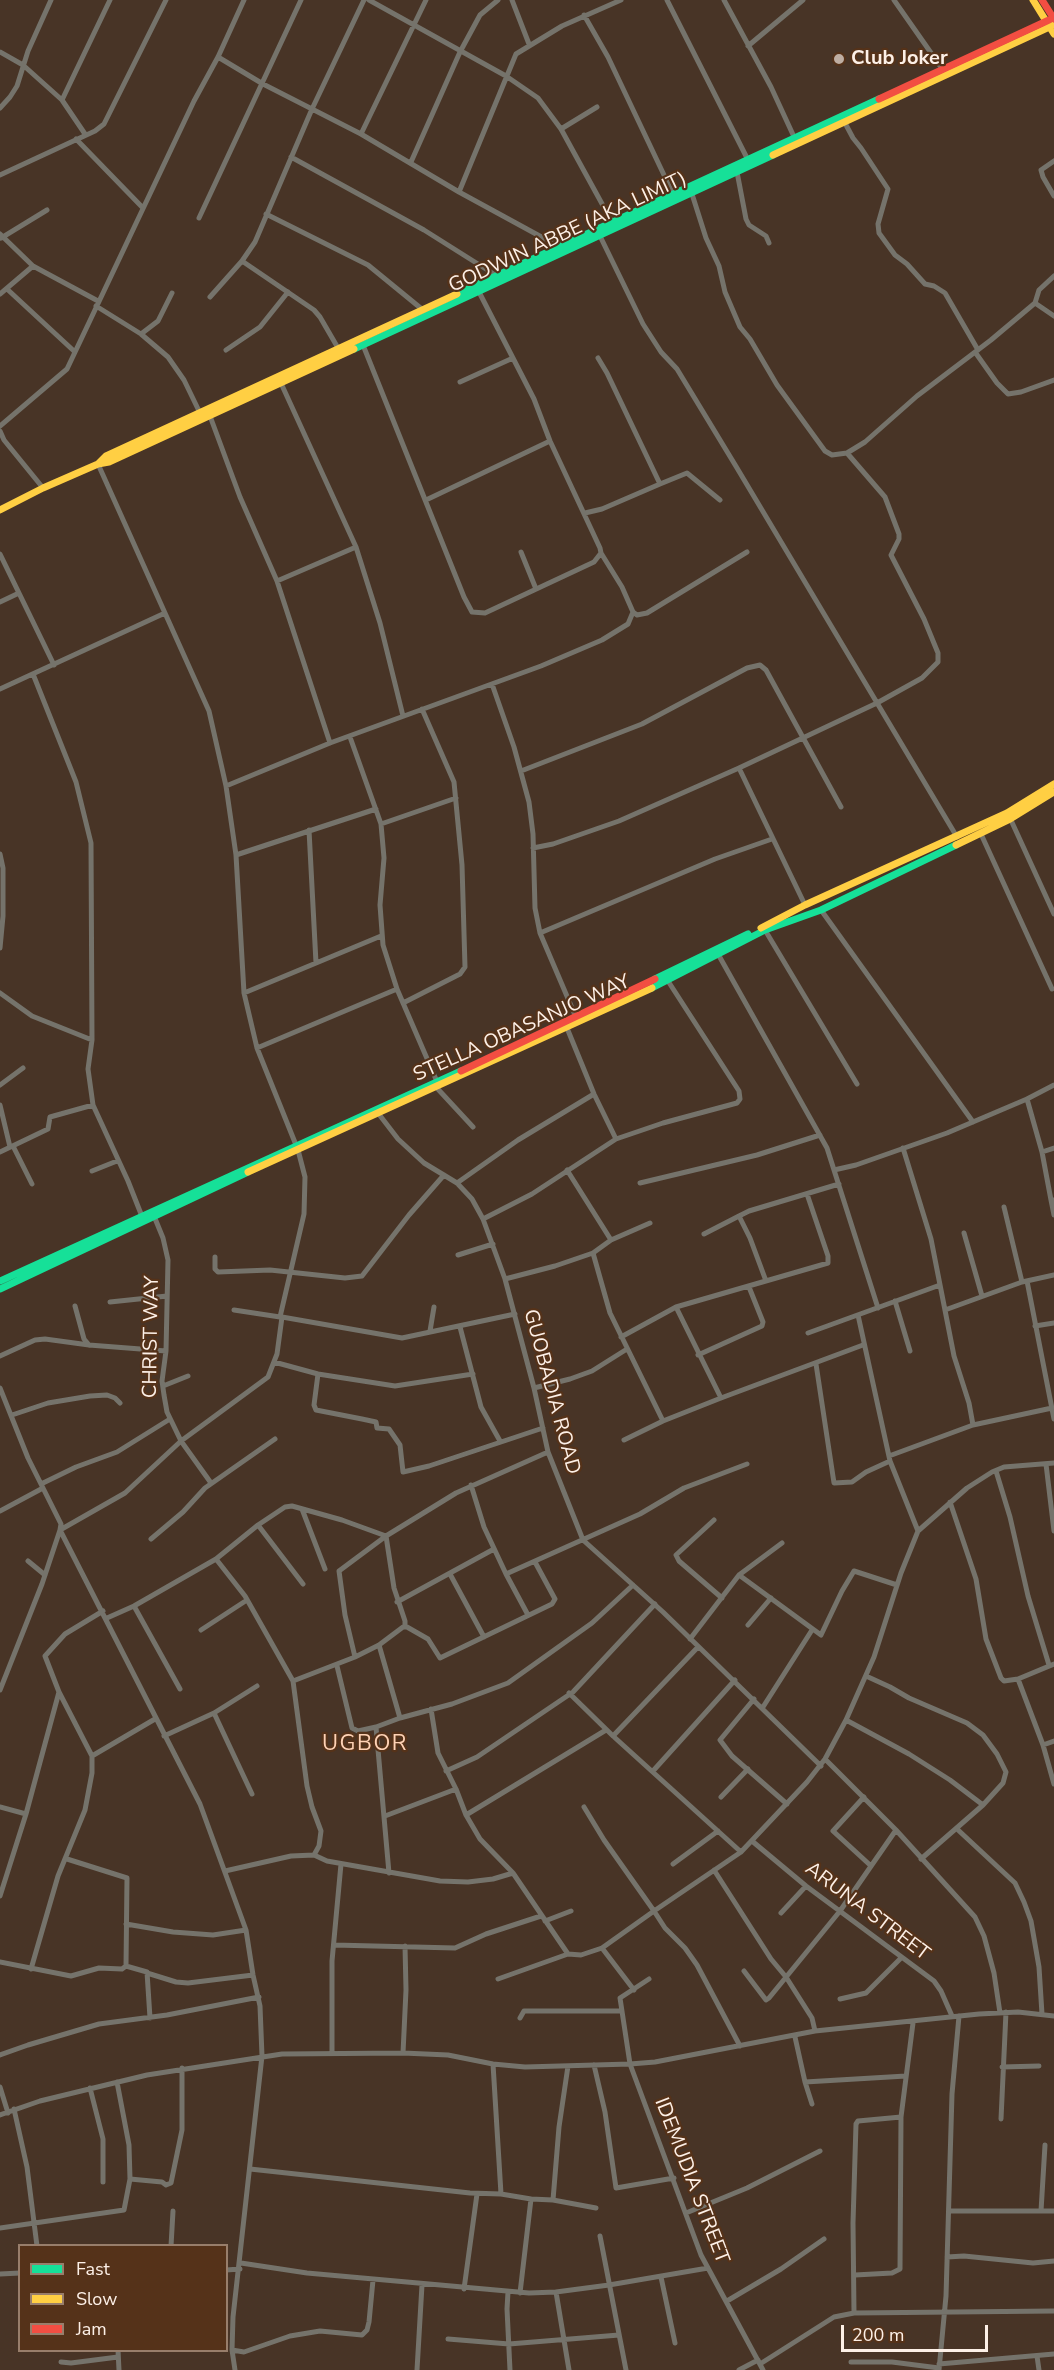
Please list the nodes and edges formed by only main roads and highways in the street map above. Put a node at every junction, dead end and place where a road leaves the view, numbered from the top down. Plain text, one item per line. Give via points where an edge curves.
1 (1033, 0) edge
2 (1042, 0) edge
3 (1052, 24) edge
4 (548, 256) junction
5 (478, 289) junction
6 (280, 380) junction
7 (98, 464) junction
8 (0, 510) edge
9 (1054, 784) edge
10 (1054, 792) edge
11 (1009, 816) junction
12 (703, 958) junction
13 (578, 1020) junction
14 (437, 1084) junction
15 (365, 1116) junction
16 (297, 1148) junction
17 (142, 1218) junction
18 (0, 1281) edge
19 (0, 1289) edge

1 - 3 main road
2 - 3 main road
3 - 4 main road, GODWIN ABBE (AKA LIMIT) via 692,194
3 - 4 main road, GODWIN ABBE (AKA LIMIT) via 558,246
4 - 5 main road, GODWIN ABBE (AKA LIMIT)
4 - 5 main road, GODWIN ABBE (AKA LIMIT) via 498,276
5 - 6 main road, GODWIN ABBE (AKA LIMIT)
5 - 6 main road, GODWIN ABBE (AKA LIMIT) via 338,348
6 - 7 main road, GODWIN ABBE (AKA LIMIT) via 210,416
6 - 7 main road, GODWIN ABBE (AKA LIMIT) via 106,456
7 - 8 main road, GODWIN ABBE (AKA LIMIT)
9 - 11 main road
10 - 11 main road, STELLA OBASANJO WAY
11 - 12 main road via 805,905
11 - 12 main road, STELLA OBASANJO WAY via 981,834 821,910
12 - 13 main road
12 - 13 main road, STELLA OBASANJO WAY via 668,981
13 - 14 main road
13 - 14 main road, STELLA OBASANJO WAY
14 - 15 main road
14 - 15 main road, STELLA OBASANJO WAY
15 - 16 main road, STELLA OBASANJO WAY
16 - 17 main road
16 - 17 main road, STELLA OBASANJO WAY via 154,1216
17 - 18 main road
17 - 19 main road, STELLA OBASANJO WAY

